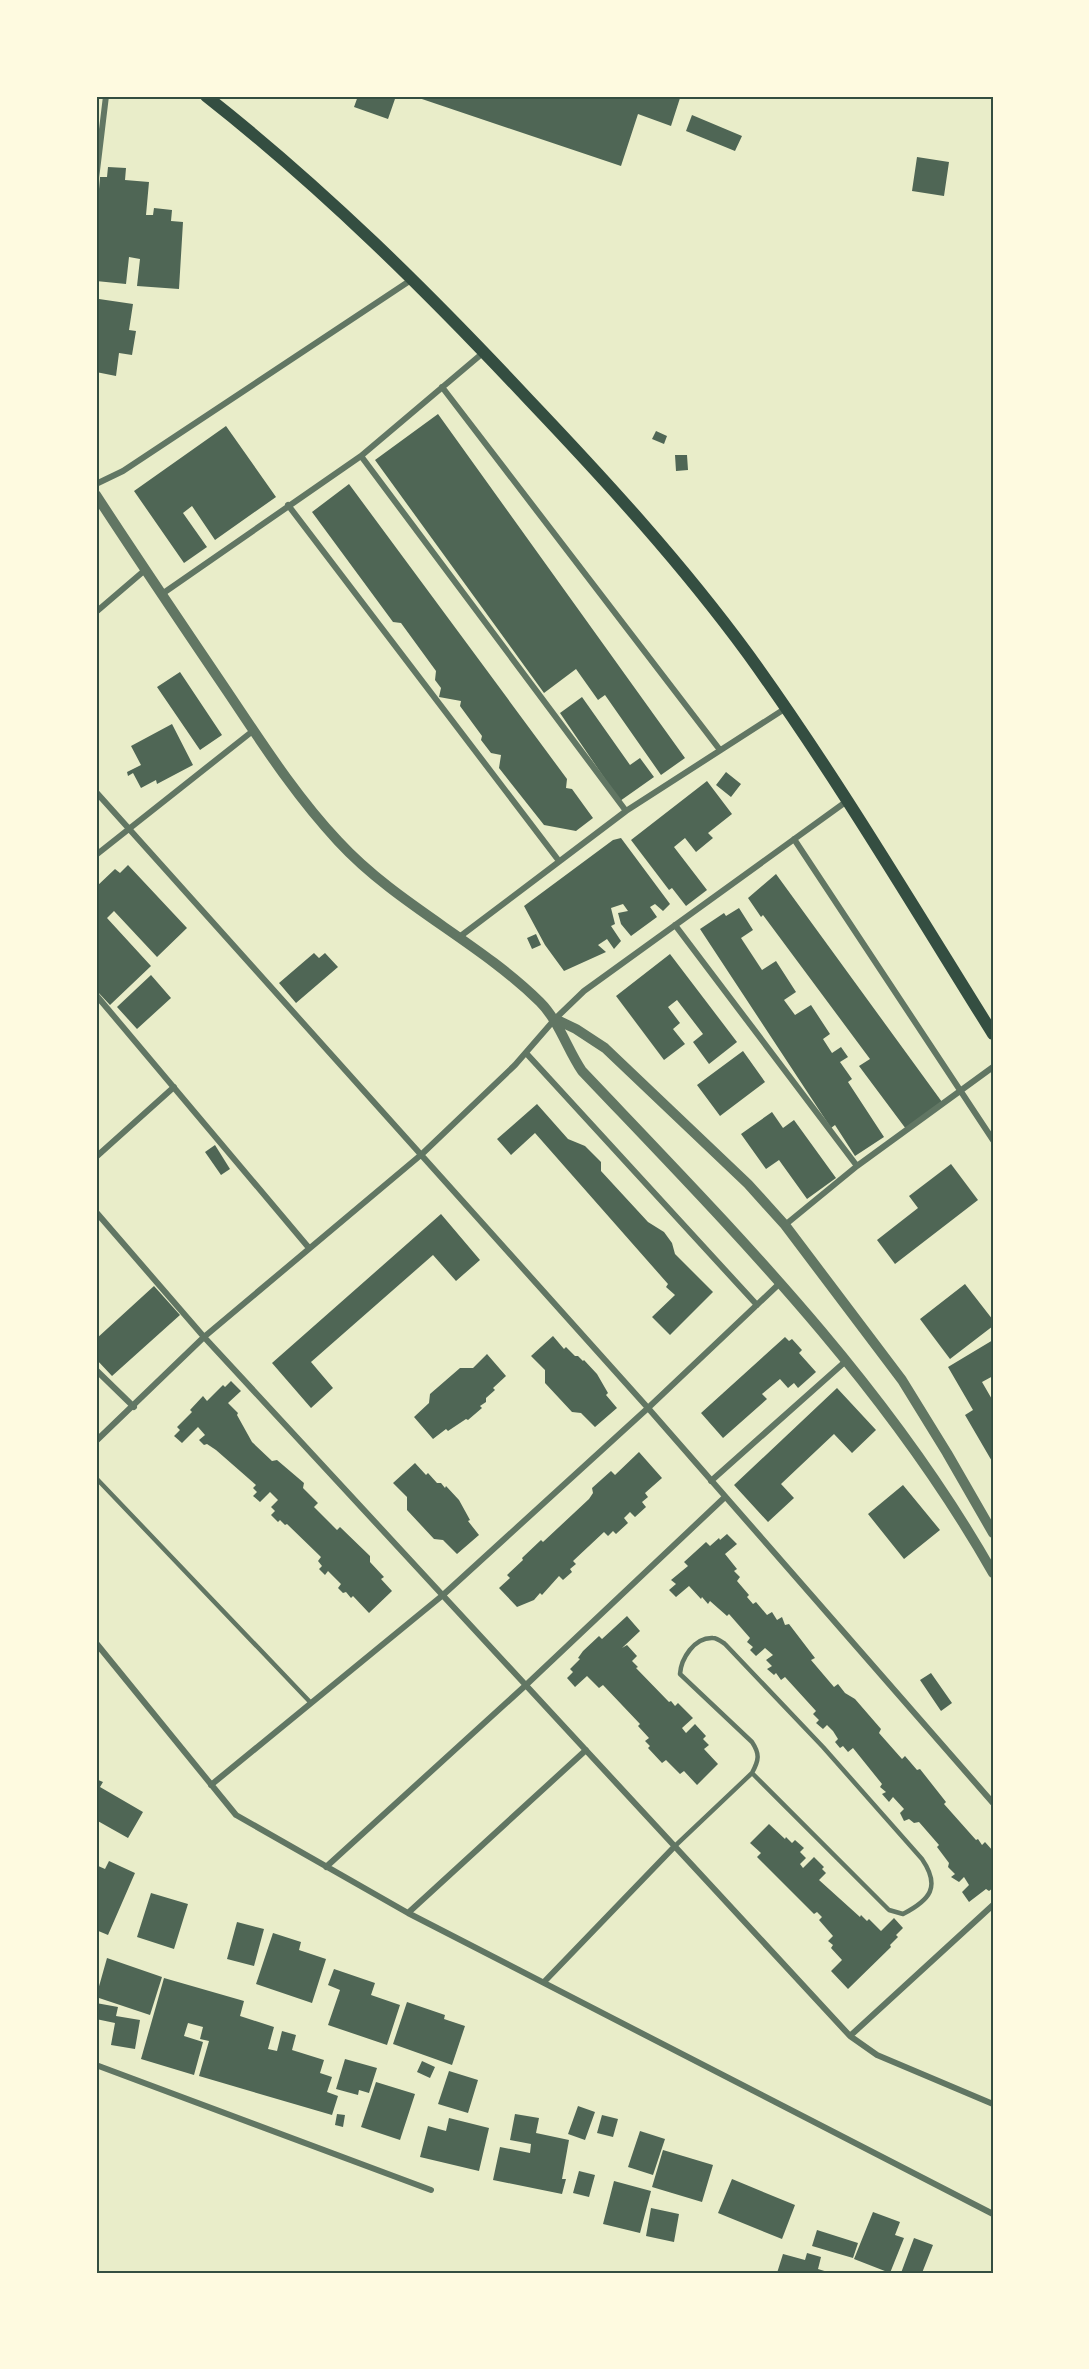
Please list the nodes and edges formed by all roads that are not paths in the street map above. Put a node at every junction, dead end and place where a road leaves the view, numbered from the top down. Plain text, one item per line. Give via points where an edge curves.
1 (106, 96) edge
2 (206, 96) edge
3 (96, 179) edge
4 (411, 280) junction
5 (484, 352) junction
6 (442, 387) junction
7 (360, 456) junction
8 (96, 484) edge
9 (96, 495) edge
10 (288, 506) junction
11 (145, 570) junction
12 (162, 594) junction
13 (96, 612) edge
14 (786, 708) junction
15 (254, 730) junction
16 (720, 750) junction
17 (96, 792) edge
18 (847, 801) junction
19 (626, 811) junction
20 (129, 829) junction
21 (794, 839) junction
22 (96, 855) edge
23 (559, 861) junction
24 (675, 925) junction
25 (458, 938) junction
26 (96, 994) edge
27 (555, 1019) junction
28 (993, 1034) edge
29 (526, 1053) junction
30 (993, 1067) edge
31 (174, 1087) junction
32 (961, 1090) junction
33 (993, 1140) edge
34 (422, 1154) junction
35 (96, 1157) edge
36 (857, 1166) junction
37 (96, 1212) edge
38 (785, 1225) junction
39 (309, 1248) junction
40 (780, 1283) junction
41 (758, 1305) junction
42 (204, 1336) junction
43 (847, 1360) junction
44 (96, 1370) edge
45 (134, 1407) junction
46 (648, 1408) junction
47 (96, 1441) edge
48 (96, 1478) edge
49 (711, 1481) junction
50 (725, 1497) junction
51 (993, 1533) edge
52 (993, 1573) edge
53 (443, 1595) junction
54 (96, 1643) edge
55 (525, 1685) junction
56 (311, 1703) junction
57 (586, 1750) junction
58 (752, 1773) junction
59 (211, 1785) junction
60 (993, 1803) edge
61 (675, 1846) junction
62 (326, 1867) junction
63 (993, 1905) edge
64 (408, 1913) junction
65 (544, 1982) junction
66 (850, 2036) junction
67 (96, 2065) edge
68 (993, 2104) edge
69 (431, 2190) dead end
70 (993, 2214) edge

1 - 3 street
2 - 4 main road via 330,200
4 - 5 main road
4 - 8 street via 123,471
5 - 6 street
5 - 14 main road via 666,549
6 - 7 street
6 - 16 street
7 - 10 street
7 - 19 street
9 - 11 street
10 - 12 street
10 - 23 street
11 - 12 street
11 - 13 street
12 - 15 street
14 - 16 street
14 - 18 main road
15 - 20 street
15 - 25 street via 294,788 339,842 391,890
16 - 19 street
17 - 20 street
18 - 21 street
18 - 28 main road
19 - 23 street
20 - 22 street
20 - 34 street
21 - 24 street
21 - 32 street
23 - 25 street
24 - 27 street via 601,977
24 - 36 street
25 - 27 street via 524,988
26 - 31 street
27 - 29 street
27 - 38 street via 605,1048 748,1184
27 - 40 street via 582,1071
29 - 34 street
29 - 41 street
30 - 32 street
31 - 35 street
31 - 39 street
32 - 33 street
32 - 36 street
34 - 39 street
34 - 46 street
36 - 38 street
37 - 42 street
38 - 51 street via 902,1380
39 - 42 street
40 - 41 street
40 - 43 street
41 - 46 street
42 - 45 street
42 - 53 street
43 - 49 street
43 - 52 street via 926,1464
44 - 45 street
45 - 47 street
46 - 49 street
46 - 53 street
48 - 56 lane
49 - 50 street
50 - 55 street
50 - 60 street
53 - 55 street
53 - 56 street
54 - 59 street
55 - 57 street
55 - 62 street
56 - 59 street
57 - 61 street
57 - 64 street
58 - 58 lane via 889,1910 903,1914 919,1906 930,1893 931,1873 922,1859 823,1747 725,1644 714,1638 703,1640 687,1653 680,1674 752,1742 758,1752
58 - 61 lane
59 - 62 street via 236,1815
61 - 65 street
61 - 66 street
62 - 64 street
63 - 66 street
64 - 65 street
65 - 70 street
66 - 68 street via 877,2055
67 - 69 street

